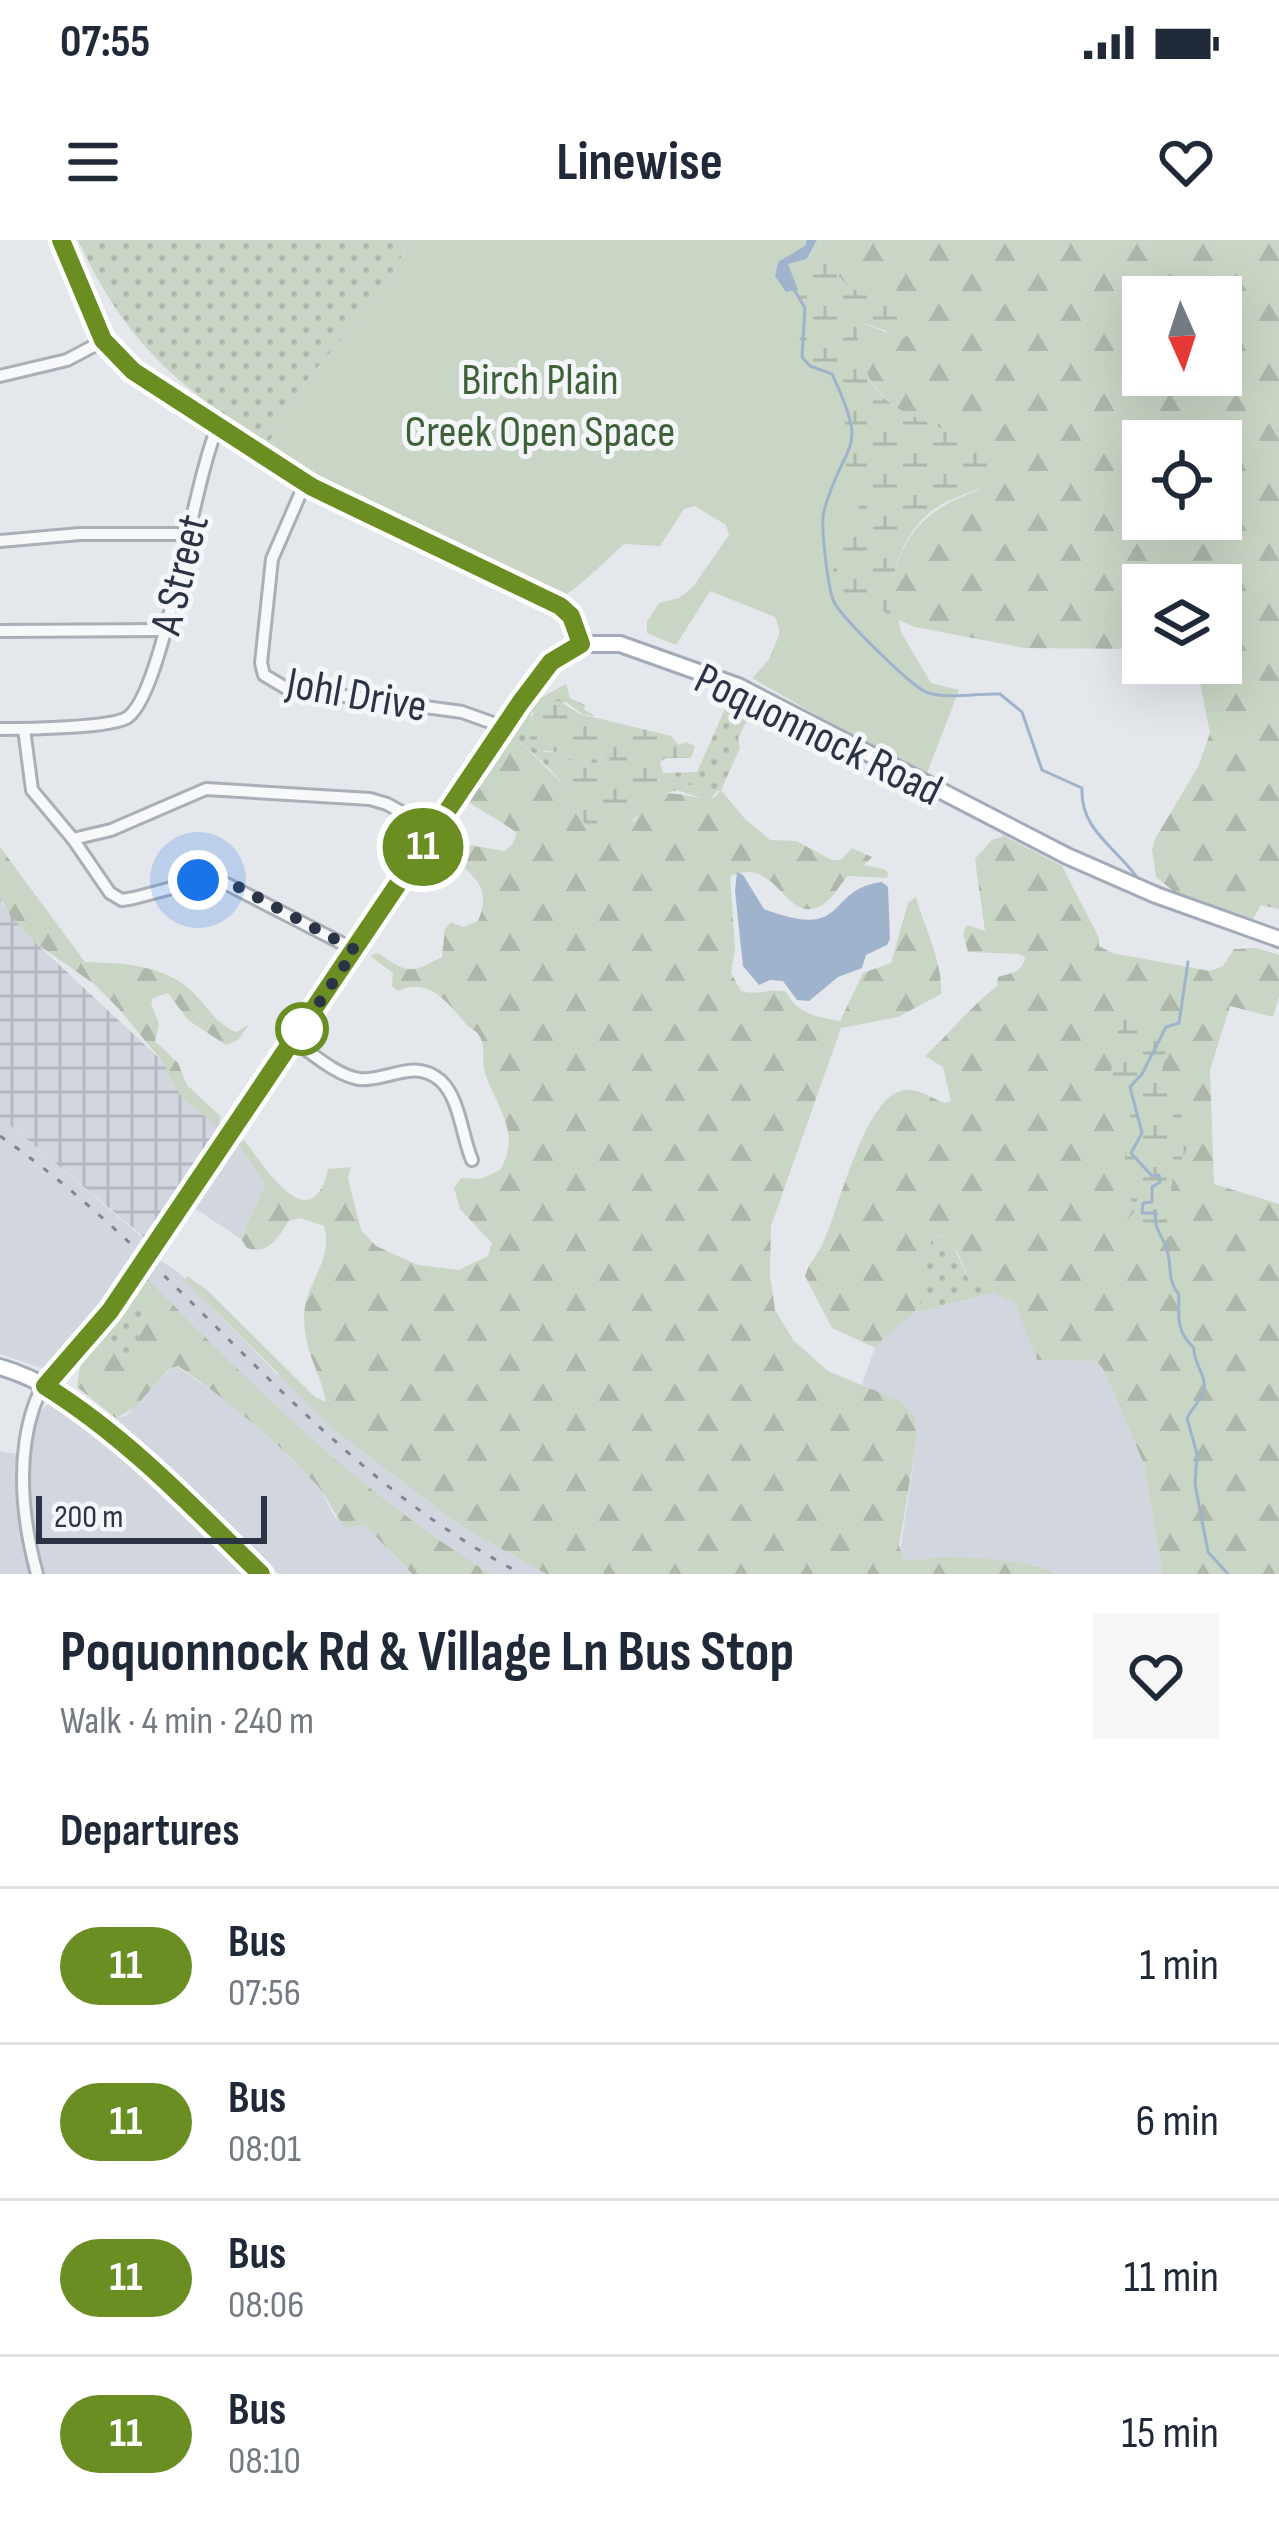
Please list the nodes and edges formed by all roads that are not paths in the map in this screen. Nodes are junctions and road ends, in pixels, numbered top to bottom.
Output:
1 (61, 240) edge
2 (103, 340) junction
3 (0, 376) edge
4 (218, 426) junction
5 (305, 483) junction
6 (185, 534) junction
7 (0, 541) edge
8 (165, 629) junction
9 (0, 631) edge
10 (581, 644) junction
11 (504, 727) junction
12 (0, 729) edge
13 (24, 729) junction
14 (434, 830) junction
15 (73, 839) junction
16 (1279, 939) edge
17 (355, 950) junction
18 (294, 1041) junction
19 (472, 1160) dead end
20 (148, 1255) dead end
21 (138, 1269) dead end
22 (0, 1367) edge
23 (45, 1386) junction
24 (37, 1574) edge
25 (261, 1574) edge

1 - 2 main road
2 - 3 street
2 - 4 main road
4 - 5 main road
4 - 6 street, A Street
5 - 10 main road
5 - 11 street, Johl Drive
6 - 7 street
6 - 8 street, A Street
8 - 9 street
8 - 13 street, A Street
10 - 11 street
10 - 16 main road, Poquonnock Road
11 - 14 street
12 - 13 street
13 - 15 street
14 - 15 street
14 - 17 street
15 - 17 street
17 - 18 street
18 - 19 street
18 - 20 street
21 - 23 street
22 - 23 main road
23 - 24 street
23 - 25 main road

